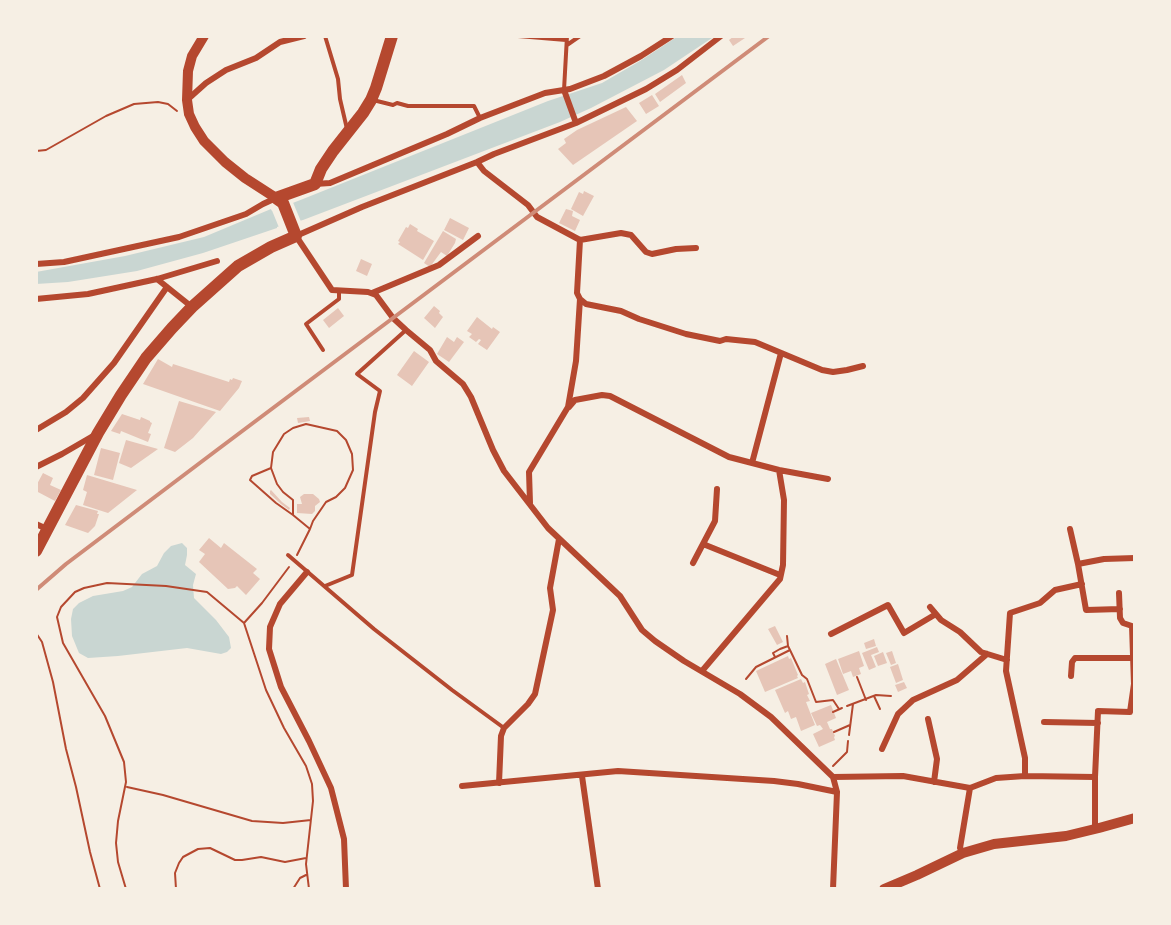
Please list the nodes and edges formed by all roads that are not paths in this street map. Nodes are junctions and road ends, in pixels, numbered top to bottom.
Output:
1 (204, 36) edge
2 (304, 36) edge
3 (326, 36) edge
4 (392, 36) edge
5 (518, 36) edge
6 (580, 36) edge
7 (672, 36) edge
8 (721, 36) edge
9 (567, 40) edge
10 (564, 91) junction
11 (187, 100) junction
12 (371, 100) junction
13 (480, 118) junction
14 (575, 121) junction
15 (347, 133) junction
16 (477, 162) junction
17 (315, 184) junction
18 (280, 201) junction
19 (295, 232) junction
20 (478, 236) dead end
21 (580, 240) junction
22 (696, 248) dead end
23 (217, 261) dead end
24 (36, 264) edge
25 (158, 279) junction
26 (167, 287) junction
27 (339, 291) junction
28 (372, 293) junction
29 (36, 299) edge
30 (580, 299) junction
31 (192, 307) junction
32 (406, 330) junction
33 (323, 350) dead end
34 (781, 353) junction
35 (863, 366) dead end
36 (568, 407) junction
37 (36, 430) edge
38 (98, 433) junction
39 (752, 463) junction
40 (36, 467) edge
41 (778, 470) junction
42 (828, 479) dead end
43 (717, 489) dead end
44 (530, 504) junction
45 (42, 527) edge
46 (1070, 529) dead end
47 (560, 539) junction
48 (703, 544) junction
49 (36, 551) edge
50 (288, 555) dead end
51 (1135, 558) edge
52 (693, 563) dead end
53 (1078, 564) junction
54 (307, 572) junction
55 (780, 574) junction
56 (1082, 585) junction
57 (325, 586) junction
58 (1119, 593) dead end
59 (930, 607) dead end
60 (1120, 609) junction
61 (936, 614) junction
62 (831, 634) dead end
63 (987, 654) junction
64 (1134, 658) edge
65 (1007, 660) junction
66 (702, 672) junction
67 (1071, 676) dead end
68 (928, 718) dead end
69 (1044, 722) dead end
70 (1098, 723) junction
71 (504, 728) junction
72 (882, 749) dead end
73 (582, 776) junction
74 (1025, 776) junction
75 (832, 777) junction
76 (1095, 777) junction
77 (934, 782) junction
78 (499, 783) junction
79 (462, 786) dead end
80 (970, 788) junction
81 (837, 792) junction
82 (1135, 818) edge
83 (1095, 829) junction
84 (963, 853) junction
85 (346, 889) edge
86 (598, 889) edge
87 (833, 889) edge
88 (884, 889) edge

1 - 11 main road
2 - 11 street
3 - 15 lane
4 - 12 highway
5 - 9 lane
6 - 9 lane
7 - 10 street
8 - 14 street
9 - 10 lane
10 - 13 street
10 - 14 street
11 - 18 main road
12 - 13 lane
12 - 15 highway
13 - 17 street
14 - 16 street
15 - 17 highway
16 - 19 street
16 - 21 street
17 - 18 highway
18 - 19 highway
18 - 24 street
19 - 27 street
19 - 31 highway
20 - 28 street
21 - 22 street
21 - 30 street
23 - 25 street
25 - 26 street
25 - 29 street
26 - 31 street
26 - 37 street
27 - 28 street
27 - 33 lane
28 - 32 street
30 - 34 street
30 - 36 street
31 - 38 highway
32 - 44 street
32 - 57 lane
34 - 35 street
34 - 39 street
36 - 39 street
36 - 44 street
38 - 40 street
38 - 45 highway
39 - 41 street
41 - 42 street
41 - 55 street
43 - 48 street
44 - 47 street
45 - 49 highway
46 - 53 street
47 - 66 street
47 - 71 street
48 - 52 street
48 - 55 street
50 - 54 lane
51 - 53 street
53 - 56 street
54 - 57 lane
54 - 85 street
55 - 66 street
56 - 60 street
56 - 65 street
57 - 71 lane
58 - 60 street
59 - 61 street
60 - 64 street
61 - 62 street
61 - 63 street
63 - 65 street
63 - 72 street
64 - 67 street
64 - 70 street
65 - 74 street
66 - 75 street
68 - 77 street
69 - 70 street
70 - 76 street
71 - 78 street
73 - 78 street
73 - 81 street
73 - 86 street
74 - 76 street
74 - 80 street
75 - 77 street
75 - 81 street
76 - 83 street
77 - 80 street
78 - 79 street
80 - 84 street
81 - 87 street
82 - 83 main road
83 - 84 main road
84 - 88 main road

